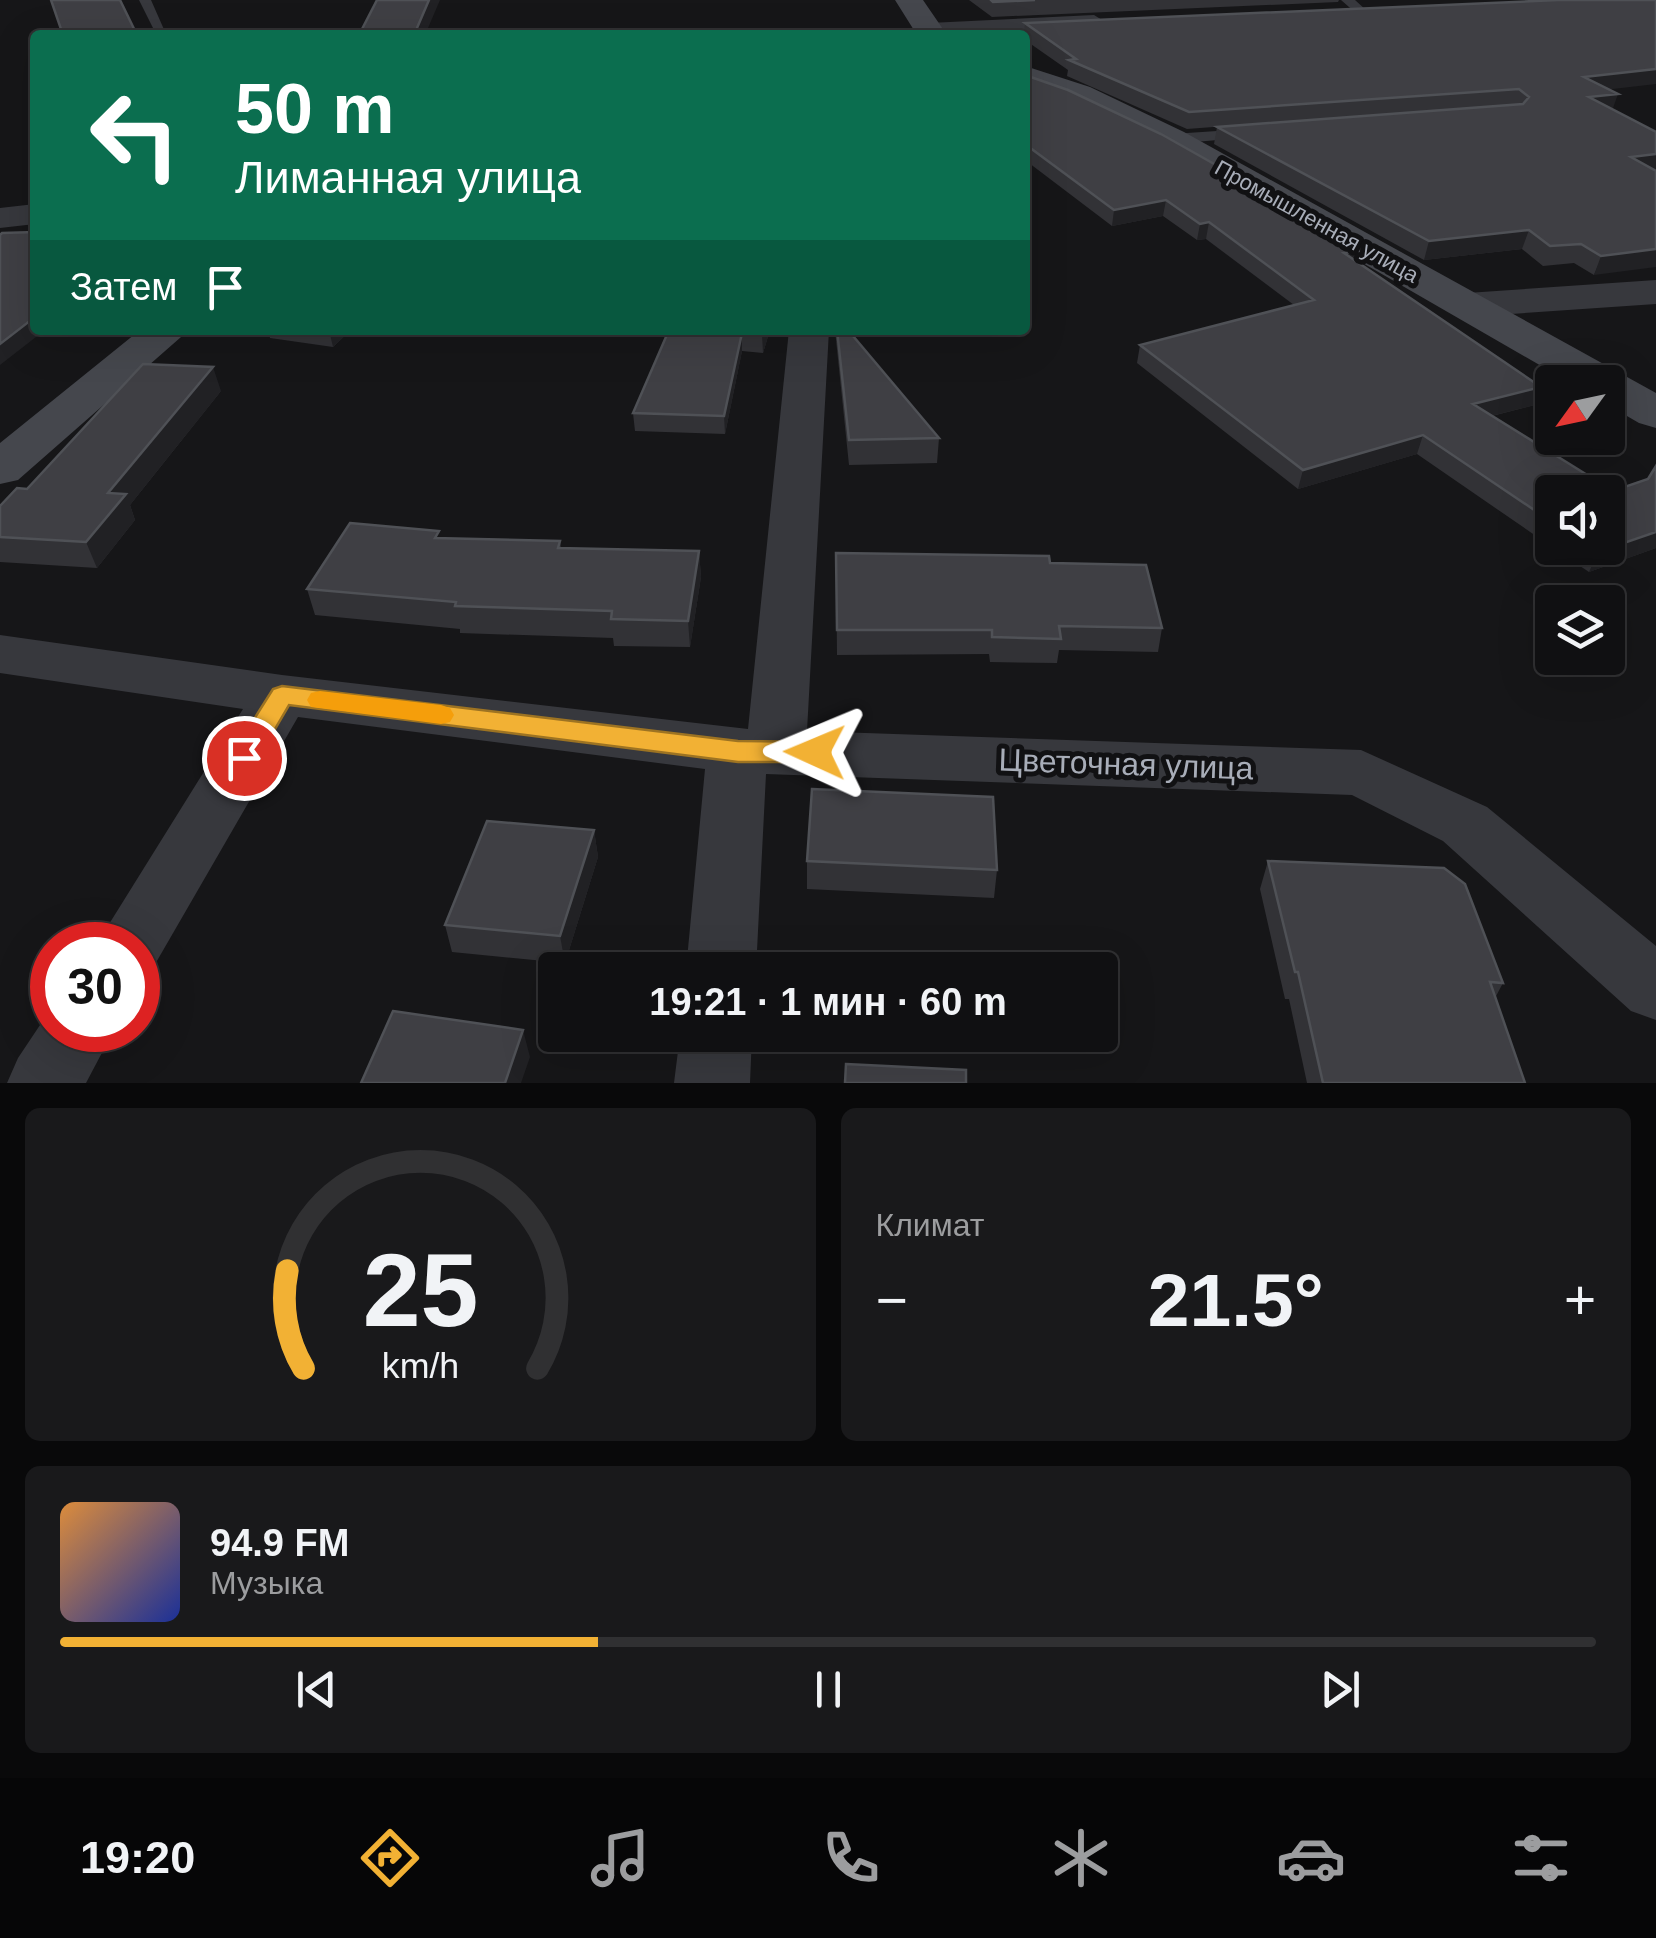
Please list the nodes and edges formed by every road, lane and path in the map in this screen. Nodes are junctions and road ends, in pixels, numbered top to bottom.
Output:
1 (145, 0) edge
2 (909, 0) edge
3 (1363, 7) edge
4 (1322, 12) edge
5 (1125, 22) edge
6 (160, 30) edge
7 (929, 30) edge
8 (984, 30) edge
9 (1030, 77) edge
10 (1267, 132) edge
11 (1172, 140) junction
12 (30, 215) edge
13 (0, 218) edge
14 (1656, 292) edge
15 (1467, 305) junction
16 (162, 335) edge
17 (807, 335) edge
18 (1572, 365) edge
19 (1625, 396) edge
20 (1656, 414) edge
21 (0, 469) edge
22 (0, 654) edge
23 (282, 695) junction
24 (757, 751) junction
25 (144, 922) edge
26 (724, 952) edge
27 (1656, 989) edge
28 (64, 1052) edge
29 (715, 1052) edge
30 (45, 1083) edge
31 (712, 1083) edge

1 - 6 lane
2 - 7 street
3 - 4 street
5 - 8 street
9 - 11 street, Промышленная улица
10 - 11 lane
11 - 15 street, Промышленная улица
12 - 13 street
14 - 15 street
15 - 18 street, Промышленная улица
16 - 21 street
17 - 24 street
19 - 20 street, Промышленная улица
22 - 23 street, Цветочная улица
23 - 24 street, Цветочная улица
23 - 25 street
24 - 26 street
24 - 27 street, Цветочная улица
28 - 30 street
29 - 31 street

